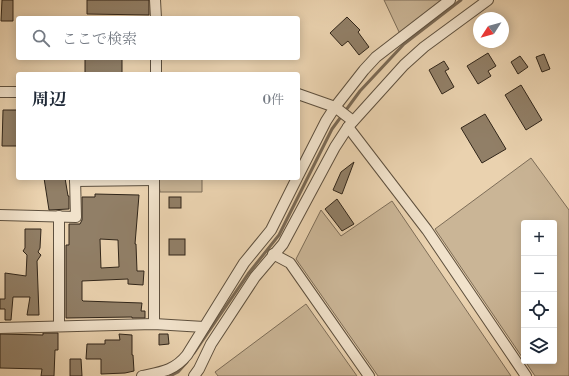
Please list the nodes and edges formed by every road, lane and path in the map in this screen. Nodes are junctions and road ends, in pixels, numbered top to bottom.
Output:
1 (155, 0) edge
2 (450, 0) edge
3 (488, 0) edge
4 (156, 16) edge
5 (156, 60) edge
6 (156, 72) edge
7 (0, 92) edge
8 (16, 92) edge
9 (300, 95) edge
10 (335, 107) junction
11 (350, 124) junction
12 (300, 173) edge
13 (76, 180) edge
14 (154, 180) edge
15 (296, 180) edge
16 (0, 215) edge
17 (59, 216) junction
18 (273, 254) junction
19 (154, 324) junction
20 (59, 326) junction
21 (204, 327) junction
22 (0, 328) edge
23 (142, 376) edge
24 (194, 376) edge
25 (369, 376) edge
26 (526, 376) edge

1 - 4 street
2 - 10 street
3 - 11 street
5 - 6 street
7 - 8 street
9 - 10 street
10 - 11 street
10 - 12 street
11 - 18 street
11 - 26 street
13 - 17 street
14 - 19 street
15 - 21 street
16 - 17 street
17 - 20 street
18 - 24 street
18 - 25 street
19 - 20 street
19 - 21 street
20 - 22 street
21 - 23 street

